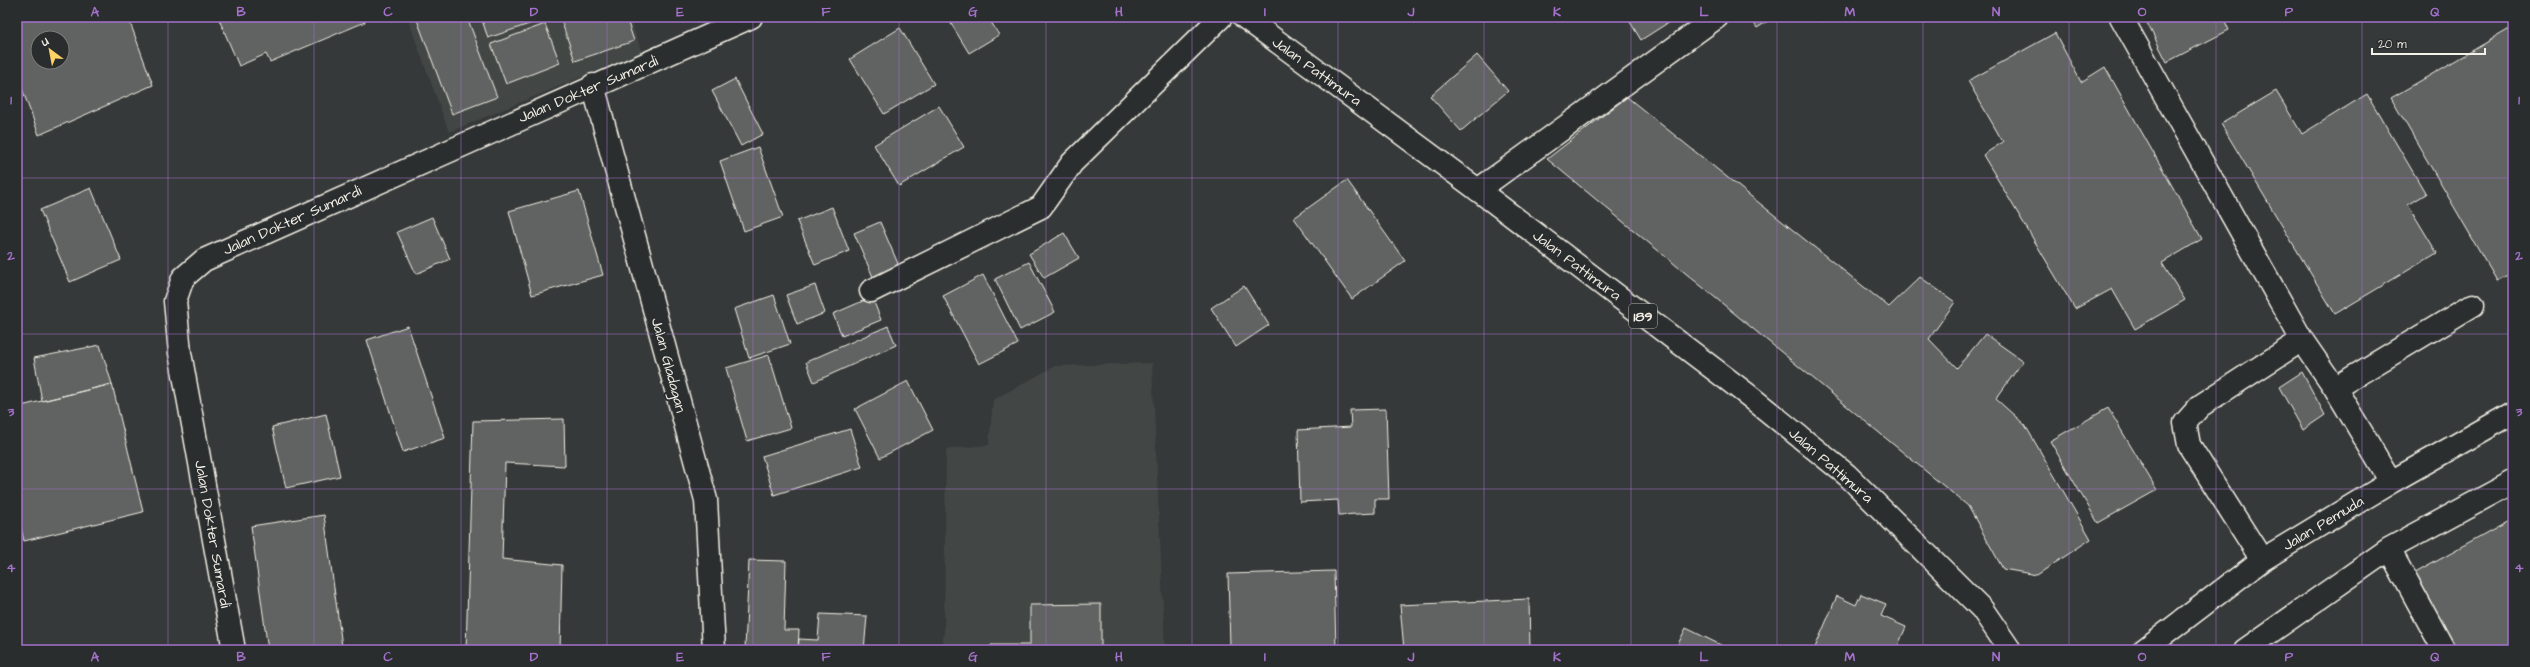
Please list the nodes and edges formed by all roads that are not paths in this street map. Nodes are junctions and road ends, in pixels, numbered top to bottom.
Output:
1 (751, 17) edge
2 (1221, 17) edge
3 (1244, 17) edge
4 (1718, 17) edge
5 (2121, 17) edge
6 (593, 85) junction
7 (1478, 190) junction
8 (871, 291) dead end
9 (2473, 305) dead end
10 (2302, 340) junction
11 (2335, 388) junction
12 (2513, 414) edge
13 (2391, 482) junction
14 (2513, 482) edge
15 (2389, 549) junction
16 (2262, 560) junction
17 (234, 650) edge
18 (714, 650) edge
19 (2010, 650) edge
20 (2144, 650) edge
21 (2245, 650) edge
22 (2444, 650) edge

1 - 6 street, Jalan Dokter Sumardi
2 - 8 street
3 - 7 street, Jalan Pattimura / 189
4 - 7 street
5 - 10 street
6 - 17 street, Jalan Dokter Sumardi
6 - 18 street, Jalan Gladagan
7 - 19 street, Jalan Pattimura / 189
9 - 11 street
10 - 11 street
10 - 16 street
11 - 13 street
12 - 13 street, Jalan Pemuda
13 - 16 street, Jalan Pemuda
14 - 15 street
15 - 21 street
15 - 22 street
16 - 20 street, Jalan Pemuda

